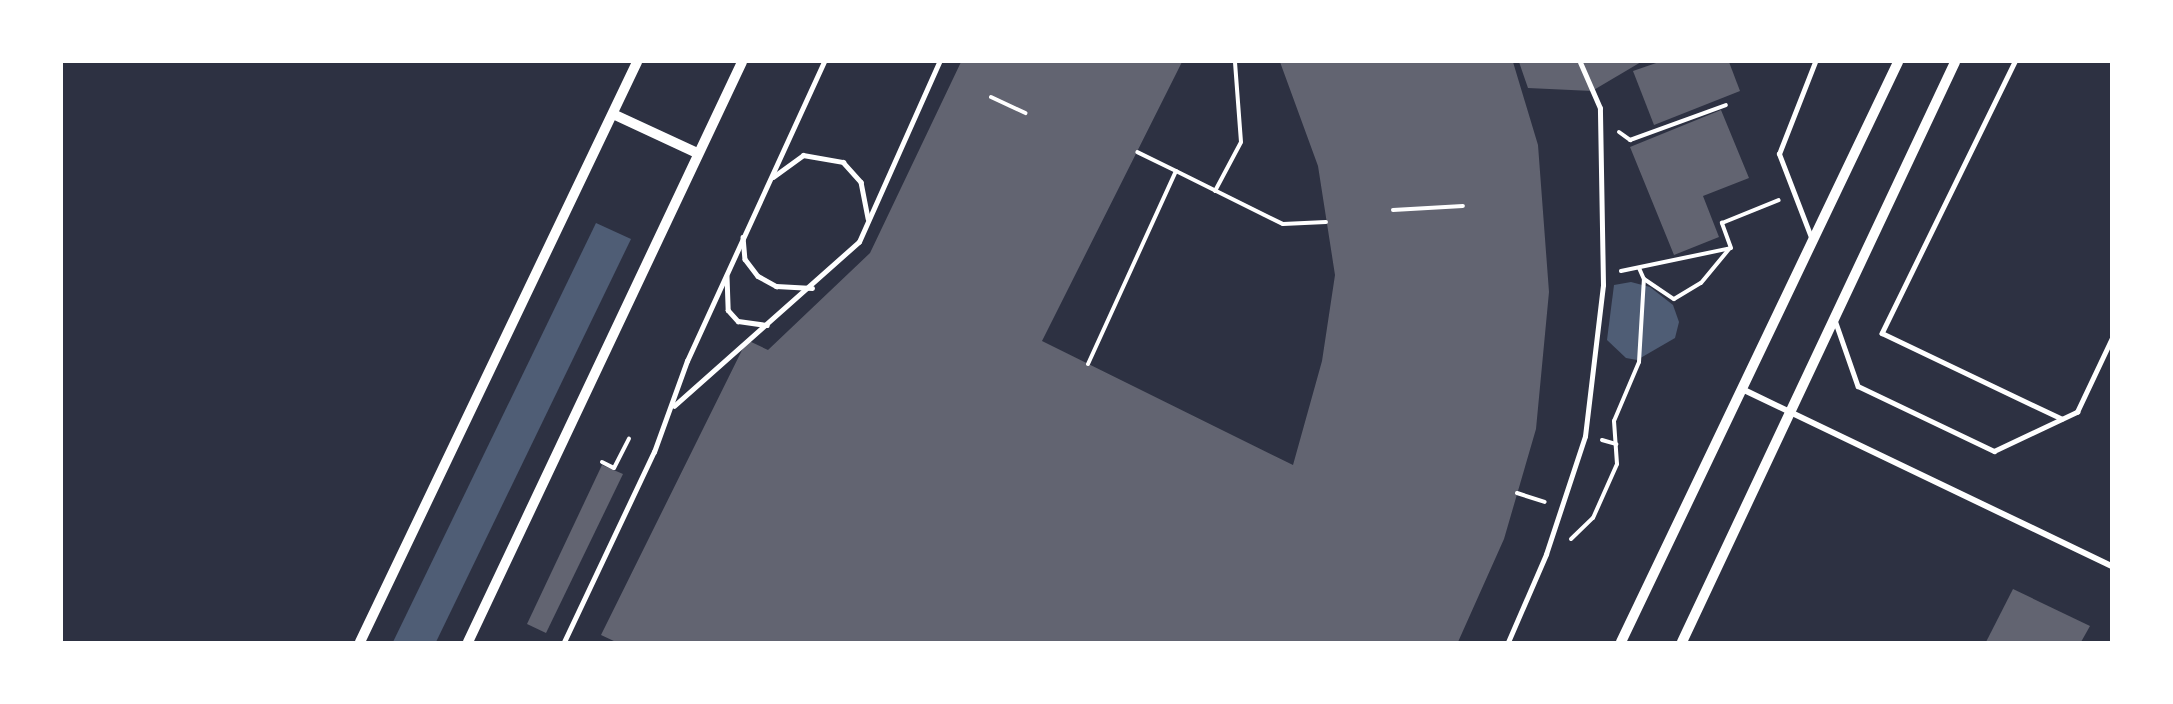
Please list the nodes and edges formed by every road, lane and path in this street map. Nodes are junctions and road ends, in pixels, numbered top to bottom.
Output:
1 (637, 62) edge
2 (742, 62) edge
3 (824, 62) edge
4 (939, 62) edge
5 (1235, 62) edge
6 (1580, 62) edge
7 (1815, 62) edge
8 (1898, 62) edge
9 (1955, 62) edge
10 (2015, 62) edge
11 (991, 97) dead end
12 (1726, 105) dead end
13 (1600, 108) junction
14 (1025, 113) dead end
15 (613, 114) junction
16 (1137, 152) dead end
17 (697, 153) junction
18 (1176, 171) junction
19 (768, 183) junction
20 (1215, 191) junction
21 (1794, 194) junction
22 (1463, 206) dead end
23 (1393, 210) dead end
24 (868, 221) junction
25 (1326, 222) dead end
26 (743, 235) junction
27 (1813, 243) junction
28 (1731, 248) junction
29 (1639, 268) junction
30 (728, 270) junction
31 (1602, 273) junction
32 (1644, 279) junction
33 (812, 288) junction
34 (1834, 317) junction
35 (768, 325) junction
36 (2112, 338) edge
37 (1088, 364) dead end
38 (1741, 389) junction
39 (674, 406) junction
40 (1790, 413) junction
41 (2062, 419) junction
42 (628, 439) dead end
43 (602, 462) dead end
44 (1517, 493) dead end
45 (1562, 507) junction
46 (1546, 554) junction
47 (2112, 566) edge
48 (360, 642) edge
49 (468, 642) edge
50 (564, 642) edge
51 (1508, 642) edge
52 (1621, 642) edge
53 (1682, 642) edge

1 - 15 street
2 - 17 street
3 - 19 lane
4 - 24 lane
5 - 20 path
6 - 13 street
7 - 21 lane
8 - 27 street
9 - 34 street
10 - 41 lane
11 - 14 path
12 - 13 path
13 - 31 street
15 - 17 street
15 - 48 street
16 - 18 path
17 - 49 street
18 - 20 path
18 - 37 path
19 - 24 lane
19 - 26 lane
20 - 25 path
21 - 27 lane
21 - 28 path
22 - 23 path
24 - 33 lane
26 - 30 lane
26 - 33 lane
27 - 38 street
28 - 29 path
28 - 32 path
29 - 31 path
29 - 32 path
30 - 35 lane
30 - 39 lane
31 - 45 street
32 - 46 path
33 - 35 lane
34 - 40 street
34 - 41 lane
35 - 39 lane
36 - 41 lane
38 - 40 street
38 - 52 street
39 - 50 lane
40 - 47 street
40 - 53 street
42 - 43 path
44 - 45 path
45 - 46 street
46 - 51 street

